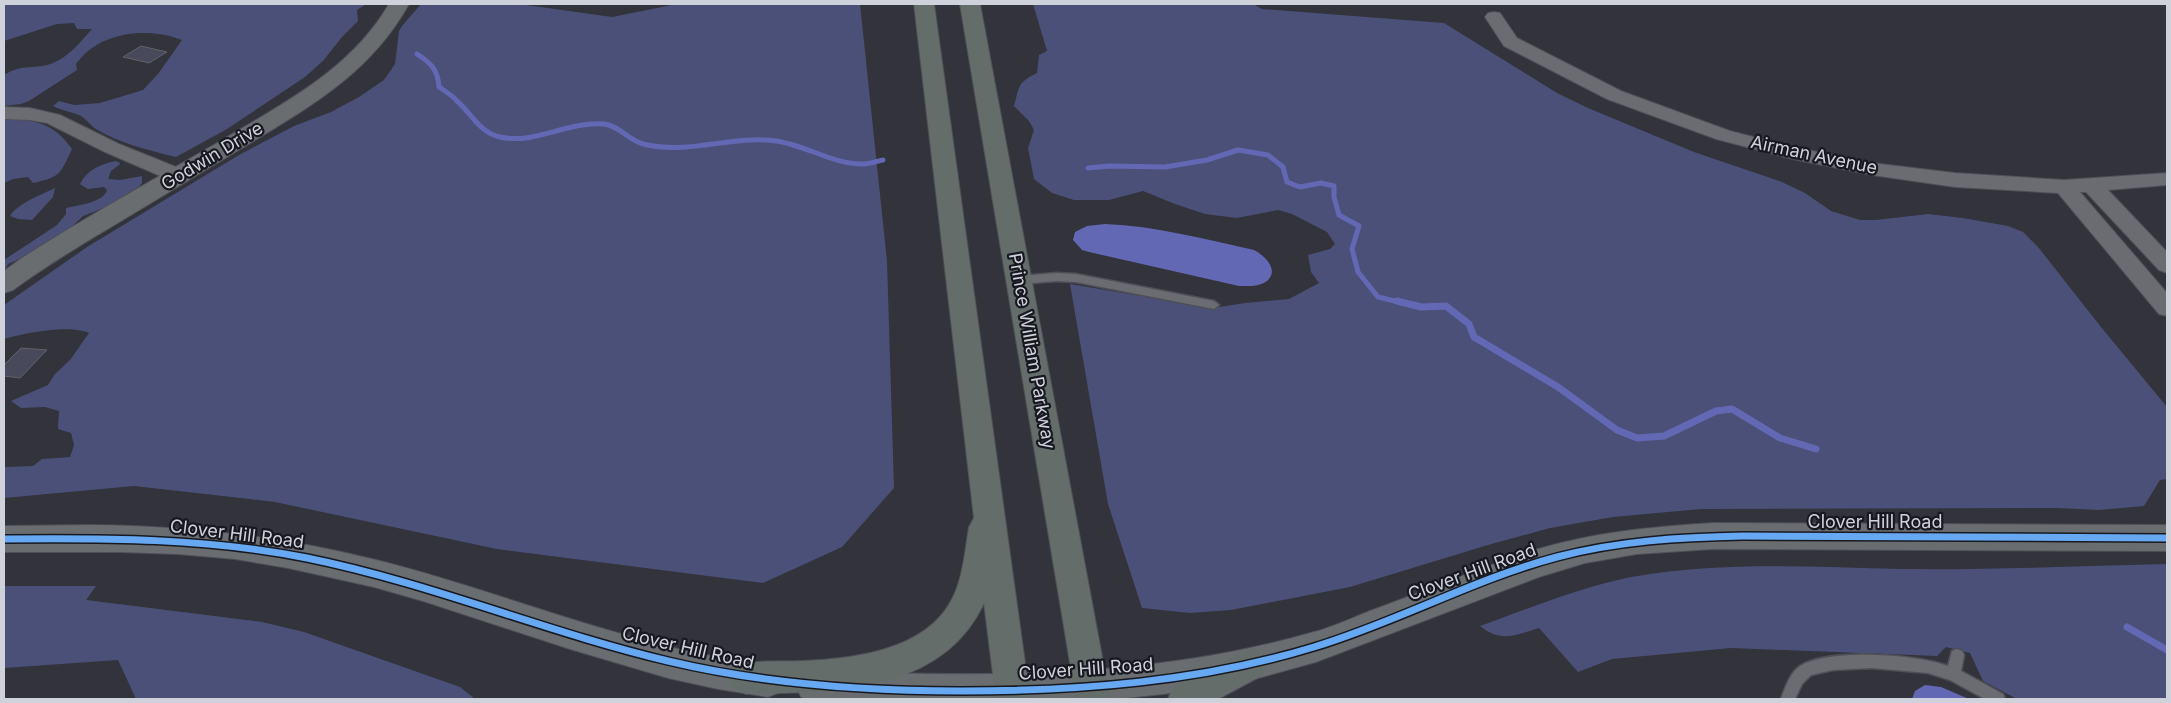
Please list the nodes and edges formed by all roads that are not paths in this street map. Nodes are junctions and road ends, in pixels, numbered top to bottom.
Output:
1 (399, 4) edge
2 (924, 4) edge
3 (970, 4) edge
4 (1494, 17) dead end
5 (4, 113) edge
6 (179, 176) junction
7 (2167, 179) edge
8 (2092, 186) junction
9 (2064, 187) junction
10 (2167, 265) edge
11 (1019, 280) junction
12 (4, 284) edge
13 (1214, 305) dead end
14 (2167, 308) edge
15 (990, 506) junction
16 (2167, 538) edge
17 (4, 539) edge
18 (1957, 655) dead end
19 (1251, 664) junction
20 (1954, 674) junction
21 (746, 678) junction
22 (1092, 692) edge
23 (1013, 695) edge
24 (1186, 699) edge
25 (1788, 699) edge
26 (1998, 699) edge

1 - 6 street, Godwin Drive
2 - 15 highway
3 - 11 highway, Prince William Parkway
4 - 9 street, Airman Avenue
5 - 6 street
6 - 12 street, Godwin Drive
7 - 8 street, Airman Avenue
8 - 9 street, Airman Avenue
8 - 10 street
9 - 14 street
11 - 13 lane
11 - 22 highway, Prince William Parkway
15 - 21 highway
15 - 23 highway
16 - 19 street, Clover Hill Road
17 - 21 street, Clover Hill Road
18 - 20 lane
19 - 22 street, Clover Hill Road
19 - 24 highway
20 - 25 lane
20 - 26 lane
21 - 23 street, Clover Hill Road
22 - 23 street, Clover Hill Road

